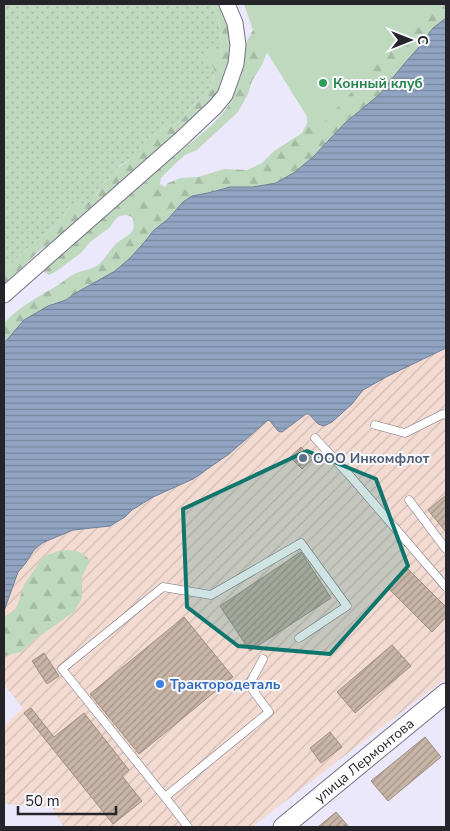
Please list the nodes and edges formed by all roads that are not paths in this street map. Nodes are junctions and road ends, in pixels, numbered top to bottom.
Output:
1 (227, 4) edge
2 (4, 296) edge
3 (446, 415) edge
4 (375, 425) dead end
5 (315, 438) dead end
6 (409, 500) dead end
7 (446, 549) edge
8 (446, 587) edge
9 (299, 638) dead end
10 (263, 659) dead end
11 (445, 697) edge
12 (165, 797) junction
13 (188, 827) edge
14 (283, 827) edge

1 - 2 street
3 - 4 lane
5 - 8 lane
6 - 7 lane
9 - 12 lane
10 - 12 lane
11 - 14 street, улица Лермонтова
12 - 13 lane

